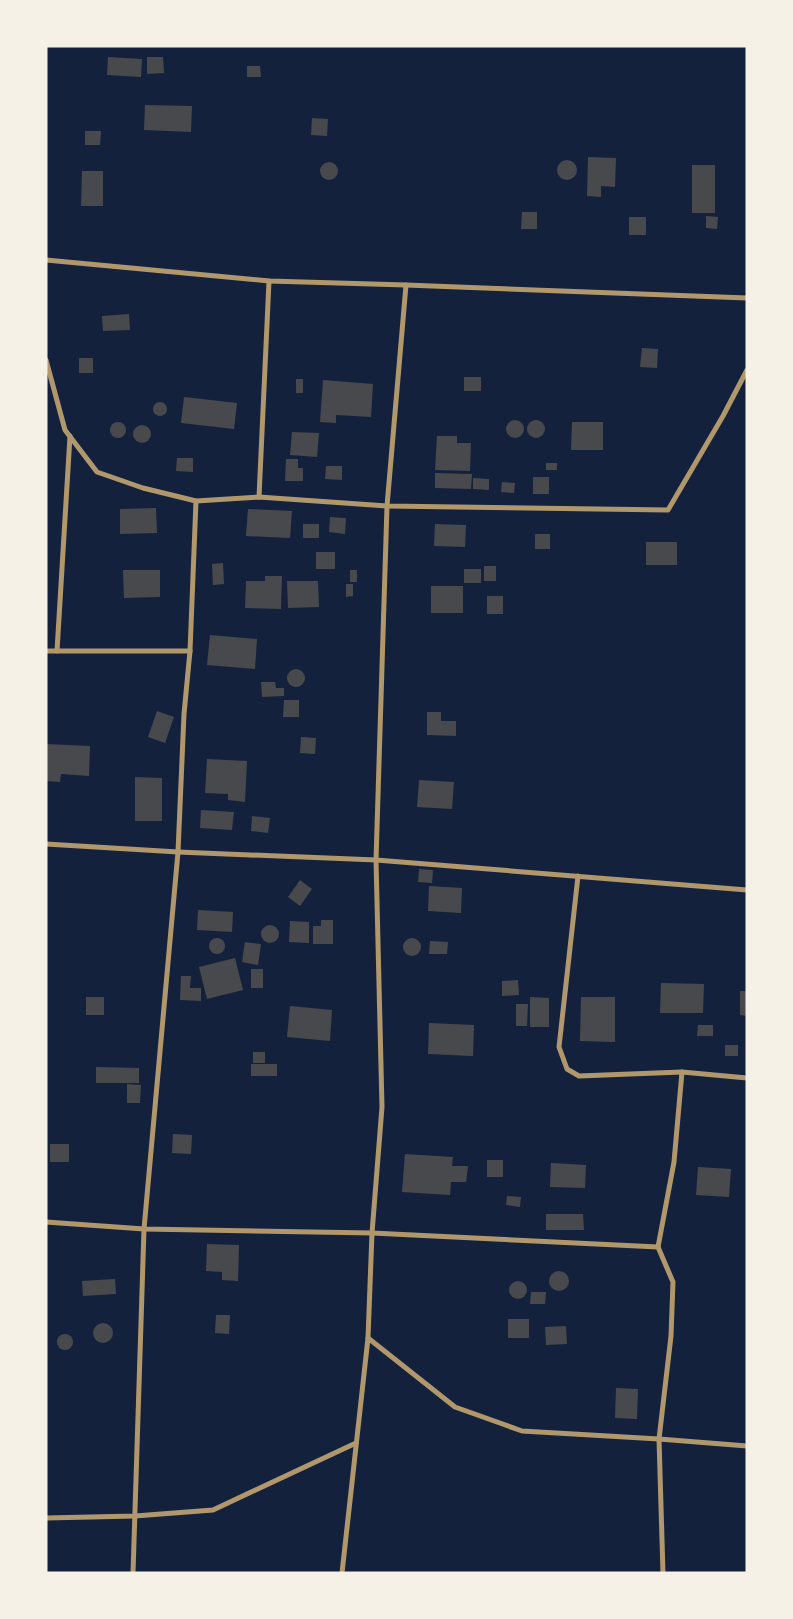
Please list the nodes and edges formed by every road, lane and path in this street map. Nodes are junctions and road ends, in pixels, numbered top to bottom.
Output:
1 (46, 260) edge
2 (269, 281) junction
3 (406, 285) junction
4 (747, 298) edge
5 (46, 360) edge
6 (747, 370) edge
7 (745, 379) edge
8 (70, 436) junction
9 (259, 498) junction
10 (196, 501) junction
11 (387, 506) junction
12 (46, 651) edge
13 (57, 651) junction
14 (190, 651) junction
15 (46, 844) edge
16 (178, 852) junction
17 (376, 860) junction
18 (578, 876) junction
19 (747, 890) edge
20 (682, 1072) junction
21 (747, 1078) edge
22 (46, 1222) edge
23 (144, 1229) junction
24 (372, 1233) junction
25 (658, 1247) junction
26 (368, 1338) junction
27 (659, 1439) junction
28 (356, 1443) junction
29 (747, 1446) edge
30 (135, 1516) junction
31 (46, 1518) edge
32 (133, 1573) edge
33 (342, 1573) edge
34 (662, 1573) edge

1 - 2 street
2 - 3 street
2 - 9 street
3 - 4 street
3 - 11 street
5 - 8 street
6 - 7 street
7 - 11 street
8 - 10 street
8 - 13 street
9 - 10 street
9 - 11 street
10 - 14 street
11 - 17 street
12 - 13 street
13 - 14 street
14 - 16 street
15 - 16 street
16 - 17 street
16 - 23 street
17 - 18 street
17 - 24 street
18 - 19 street
18 - 20 street
20 - 21 street
20 - 25 street
22 - 23 street
23 - 24 street
23 - 30 street
24 - 25 street
24 - 26 street
25 - 27 street
26 - 27 street
26 - 28 street
27 - 29 street
27 - 34 street
28 - 30 street
28 - 33 street
30 - 31 street
30 - 32 street

